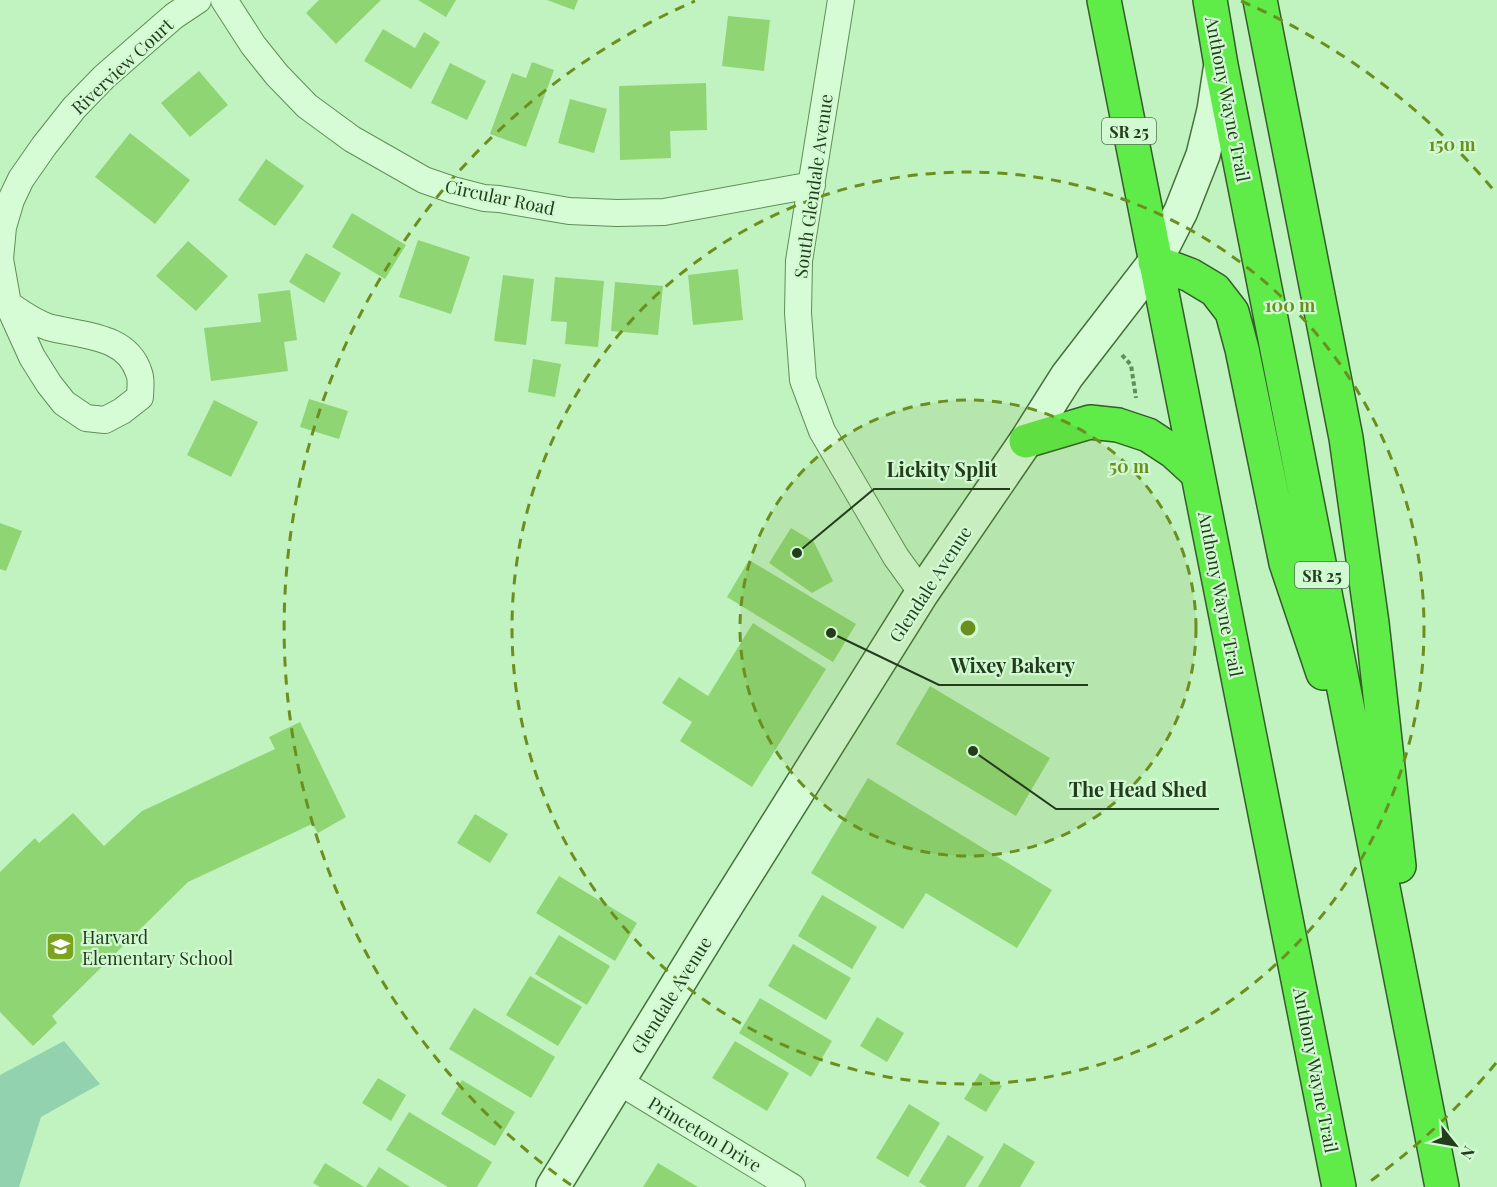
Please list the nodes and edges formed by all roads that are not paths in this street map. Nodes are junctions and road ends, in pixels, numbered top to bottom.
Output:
1 (198, 0) edge
2 (224, 0) edge
3 (841, 0) edge
4 (1104, 0) edge
5 (1210, 0) edge
6 (1260, 0) edge
7 (1221, 65) junction
8 (812, 186) junction
9 (1155, 262) junction
10 (8, 303) junction
11 (1026, 441) junction
12 (1197, 474) junction
13 (922, 593) junction
14 (1365, 796) junction
15 (618, 1081) junction
16 (1422, 1085) junction
17 (553, 1187) edge
18 (792, 1187) edge
19 (1339, 1187) edge
20 (1442, 1187) edge

1 - 10 street, Riverview Court
2 - 8 street, Circular Road
3 - 8 street, South Glendale Avenue
4 - 9 highway, Anthony Wayne Trail / SR 25
5 - 7 highway, Anthony Wayne Trail / SR 25
6 - 16 highway
7 - 9 street, Glendale Avenue
7 - 14 highway, Anthony Wayne Trail / SR 25
8 - 13 street, South Glendale Avenue
9 - 11 street, Glendale Avenue
9 - 12 highway, Anthony Wayne Trail / SR 25
9 - 14 highway
10 - 10 street, Riverview Court
11 - 12 highway
11 - 13 street, Glendale Avenue
12 - 19 highway, Anthony Wayne Trail / SR 25
13 - 15 street, Glendale Avenue
14 - 16 highway, Anthony Wayne Trail / SR 25
15 - 17 street, Glendale Avenue
15 - 18 street, Princeton Drive
16 - 20 highway, Anthony Wayne Trail / SR 25

